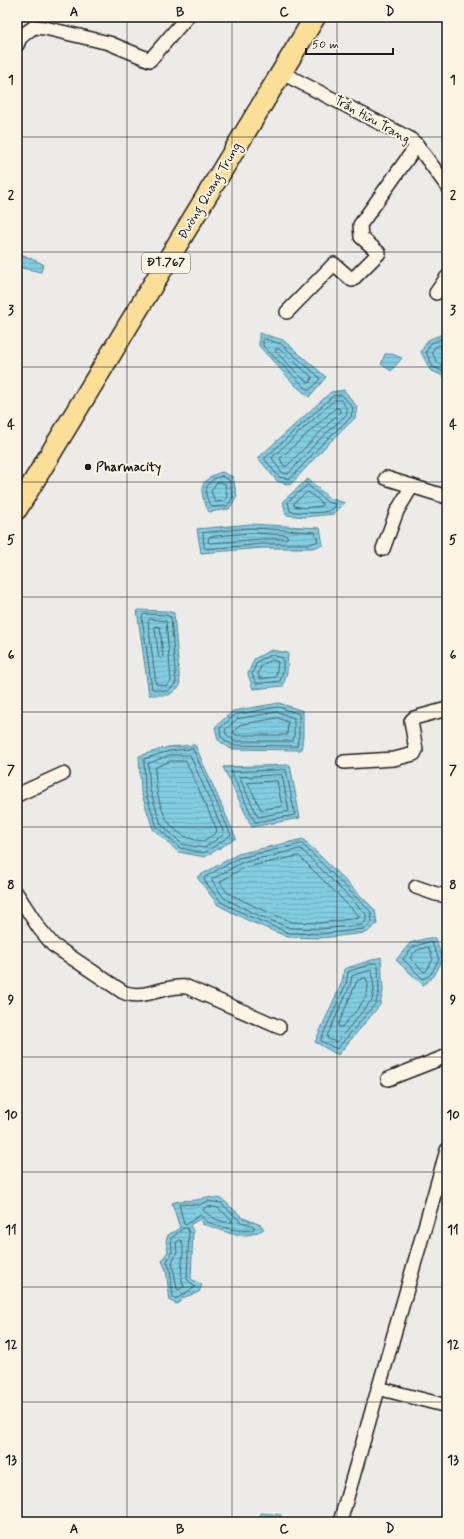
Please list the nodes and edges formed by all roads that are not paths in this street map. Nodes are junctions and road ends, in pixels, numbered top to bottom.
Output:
1 (187, 17) edge
2 (315, 17) edge
3 (17, 45) edge
4 (282, 73) junction
5 (417, 145) junction
6 (447, 186) edge
7 (447, 276) edge
8 (436, 293) dead end
9 (287, 312) dead end
10 (386, 478) dead end
11 (412, 486) junction
12 (447, 497) edge
13 (17, 509) edge
14 (383, 549) dead end
15 (447, 709) edge
16 (344, 762) dead end
17 (63, 774) dead end
18 (17, 794) edge
19 (416, 887) dead end
20 (17, 894) edge
21 (447, 896) edge
22 (279, 1027) dead end
23 (447, 1056) edge
24 (388, 1079) dead end
25 (447, 1150) edge
26 (378, 1388) junction
27 (447, 1406) edge
28 (340, 1522) edge

1 - 3 street
2 - 4 main road, Đường Quang Trung / ĐT.767
4 - 5 street, Trần Hữu Trang
4 - 13 main road, Đường Quang Trung / ĐT.767
5 - 6 street, Trần Hữu Trang
5 - 9 street
7 - 8 street
10 - 11 street
11 - 12 street
11 - 14 street
15 - 16 street
17 - 18 street
19 - 21 street
20 - 22 street
23 - 24 street
25 - 26 street
26 - 27 street
26 - 28 street

